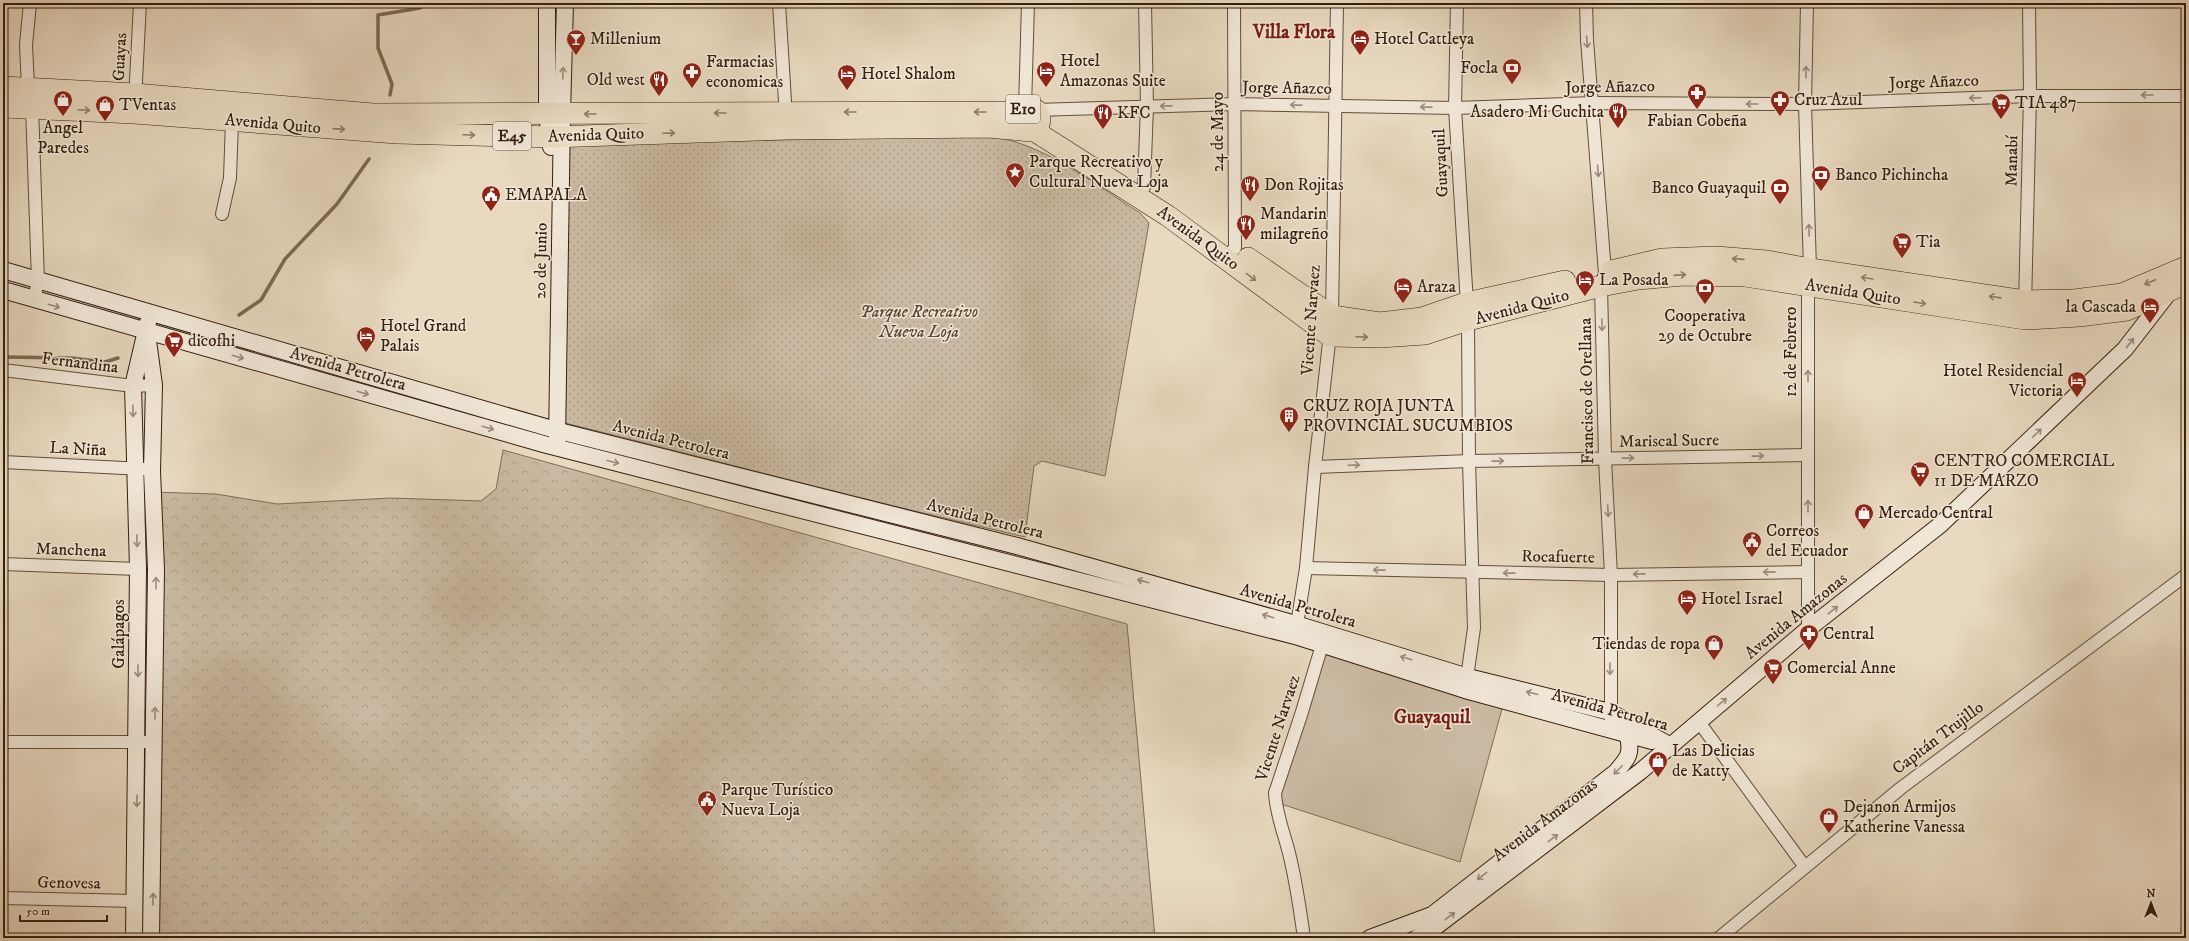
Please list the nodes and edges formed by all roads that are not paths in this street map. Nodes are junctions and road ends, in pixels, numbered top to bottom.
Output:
1 (30, 3) edge
2 (140, 3) edge
3 (547, 3) edge
4 (566, 3) edge
5 (779, 3) edge
6 (1028, 3) edge
7 (1145, 3) edge
8 (1234, 3) edge
9 (1337, 3) edge
10 (1457, 3) edge
11 (1586, 3) edge
12 (1807, 3) edge
13 (2029, 3) edge
14 (3, 87) edge
15 (2030, 96) junction
16 (2186, 96) edge
17 (30, 97) junction
18 (134, 103) junction
19 (1593, 103) junction
20 (1235, 104) junction
21 (1805, 104) junction
22 (1335, 105) junction
23 (1147, 106) junction
24 (3, 107) edge
25 (1455, 108) junction
26 (554, 114) junction
27 (1029, 119) junction
28 (232, 121) junction
29 (786, 121) junction
30 (557, 137) junction
31 (1144, 187) junction
32 (222, 214) dead end
33 (1231, 253) junction
34 (2186, 267) edge
35 (3, 270) edge
36 (1809, 277) junction
37 (1603, 279) junction
38 (38, 281) junction
39 (2178, 288) edge
40 (3, 290) edge
41 (34, 300) junction
42 (2025, 310) junction
43 (150, 312) junction
44 (1467, 312) junction
45 (1331, 326) junction
46 (146, 332) junction
47 (3, 370) edge
48 (154, 385) junction
49 (133, 386) junction
50 (554, 430) junction
51 (552, 446) junction
52 (1808, 455) junction
53 (1605, 459) junction
54 (3, 462) edge
55 (1469, 462) junction
56 (1315, 467) junction
57 (135, 468) junction
58 (152, 470) junction
59 (3, 564) edge
60 (1306, 568) junction
61 (138, 569) junction
62 (1471, 572) junction
63 (1808, 572) junction
64 (1611, 575) junction
65 (2186, 576) edge
66 (1808, 629) junction
67 (1297, 631) junction
68 (1322, 645) junction
69 (1466, 684) junction
70 (1610, 712) junction
71 (1699, 722) junction
72 (1611, 730) junction
73 (1628, 736) junction
74 (3, 742) edge
75 (138, 742) junction
76 (155, 742) junction
77 (1671, 746) junction
78 (1805, 867) junction
79 (3, 898) edge
80 (135, 901) junction
81 (134, 938) edge
82 (151, 938) edge
83 (1304, 938) edge
84 (1370, 938) edge
85 (1417, 938) edge
86 (1719, 938) edge

1 - 17 street
2 - 18 street, Guayas
3 - 26 main road, 20 de Junio
26 -> 4 main road, 20 de Junio
5 - 29 street
6 - 27 street
7 - 23 street
8 - 20 street, 24 de Mayo
9 - 22 street, Vicente Narvaez
10 - 25 street, Guayaquil
11 -> 19 street, Francisco de Orellana
21 -> 12 street, 12 de Febrero
13 - 15 street, Manabí
14 - 17 highway, Avenida Quito / E45
16 -> 15 street, Jorge Añazco
15 -> 21 street, Jorge Añazco
15 - 42 street, Manabí
17 - 18 highway, Avenida Quito / E45
17 - 24 highway, Avenida Quito / E45
17 - 38 street
18 - 26 highway, Avenida Quito / E45
18 - 28 highway, Avenida Quito / E45
21 -> 19 street, Jorge Añazco
19 - 25 street, Jorge Añazco
19 -> 37 street, Francisco de Orellana
22 -> 20 street, Jorge Añazco
20 -> 23 street, Jorge Añazco
20 - 33 street, 24 de Mayo
36 -> 21 street, 12 de Febrero
25 -> 22 street, Jorge Añazco
22 - 45 street, Vicente Narvaez
23 - 27 street, Jorge Añazco
23 - 31 street
25 - 44 street, Guayaquil
29 -> 26 highway, Avenida Quito / E45
26 - 30 main road, 20 de Junio
27 - 29 highway, Avenida Quito / E45
27 - 31 highway, Avenida Quito
27 - 33 highway, Avenida Quito
28 -> 30 highway, Avenida Quito / E45
28 - 32 street
30 -> 29 highway, Avenida Quito / E45
30 - 50 main road, 20 de Junio
31 - 33 highway, Avenida Quito
33 - 45 highway, Avenida Quito
34 -> 42 highway, Avenida Quito
35 - 38 main road, Avenida Petrolera
36 - 37 highway, Avenida Quito
36 - 42 highway, Avenida Quito
52 -> 36 street, 12 de Febrero
37 - 44 highway, Avenida Quito
37 -> 53 street, Francisco de Orellana
38 - 41 street
38 - 43 main road, Avenida Petrolera
39 - 42 highway, Avenida Quito
66 -> 39 main road, Avenida Amazonas
40 - 41 main road, Avenida Petrolera
41 -> 46 main road, Avenida Petrolera
43 - 46 main road, Galápagos
43 - 50 main road, Avenida Petrolera
44 - 45 highway, Avenida Quito
44 - 55 street, Guayaquil
45 - 56 street, Vicente Narvaez
46 - 48 main road, Galápagos
46 - 49 main road, Galápagos
46 -> 51 main road, Avenida Petrolera
47 - 49 street, Fernandina
48 - 49 street, Fernandina
48 - 58 main road, Galápagos
49 -> 57 main road, Galápagos
50 - 51 main road, 20 de Junio
67 -> 50 main road, Avenida Petrolera
51 -> 67 main road, Avenida Petrolera
53 -> 52 street, Mariscal Sucre
63 -> 52 street, 12 de Febrero
55 -> 53 street, Mariscal Sucre
53 -> 64 street, Francisco de Orellana
54 - 57 street, La Niña
56 -> 55 street, Mariscal Sucre
55 - 62 street, Guayaquil
56 - 60 street, Vicente Narvaez
57 - 58 street, La Niña
57 -> 61 main road, Galápagos
76 -> 58 main road, Galápagos
59 - 61 street, Manchena
62 -> 60 street, Rocafuerte
60 - 67 street, Vicente Narvaez
61 -> 75 main road, Galápagos
64 -> 62 street, Rocafuerte
62 - 69 street, Guayaquil
63 -> 64 street, Rocafuerte
63 - 66 street, 12 de Febrero
64 -> 70 street, Francisco de Orellana
65 - 78 street, Capitán Trujillo
71 -> 66 main road, Avenida Amazonas
67 - 68 main road, Avenida Petrolera
69 -> 67 main road, Avenida Petrolera
68 - 69 main road, Avenida Petrolera
68 - 83 street, Vicente Narvaez
70 -> 69 main road, Avenida Petrolera
69 - 72 main road, Avenida Petrolera
70 - 72 street, Francisco de Orellana
70 - 77 main road, Avenida Petrolera
71 - 77 main road, Avenida Amazonas
71 - 78 street
72 - 73 main road, Avenida Petrolera
73 - 77 main road, Avenida Petrolera
73 -> 84 main road, Avenida Amazonas
74 - 75 street
75 - 76 street
75 -> 80 main road, Galápagos
82 -> 76 main road, Galápagos
85 -> 77 main road, Avenida Amazonas
78 - 86 street, Capitán Trujillo
79 - 80 street, Genovesa
80 - 81 main road, Galápagos

